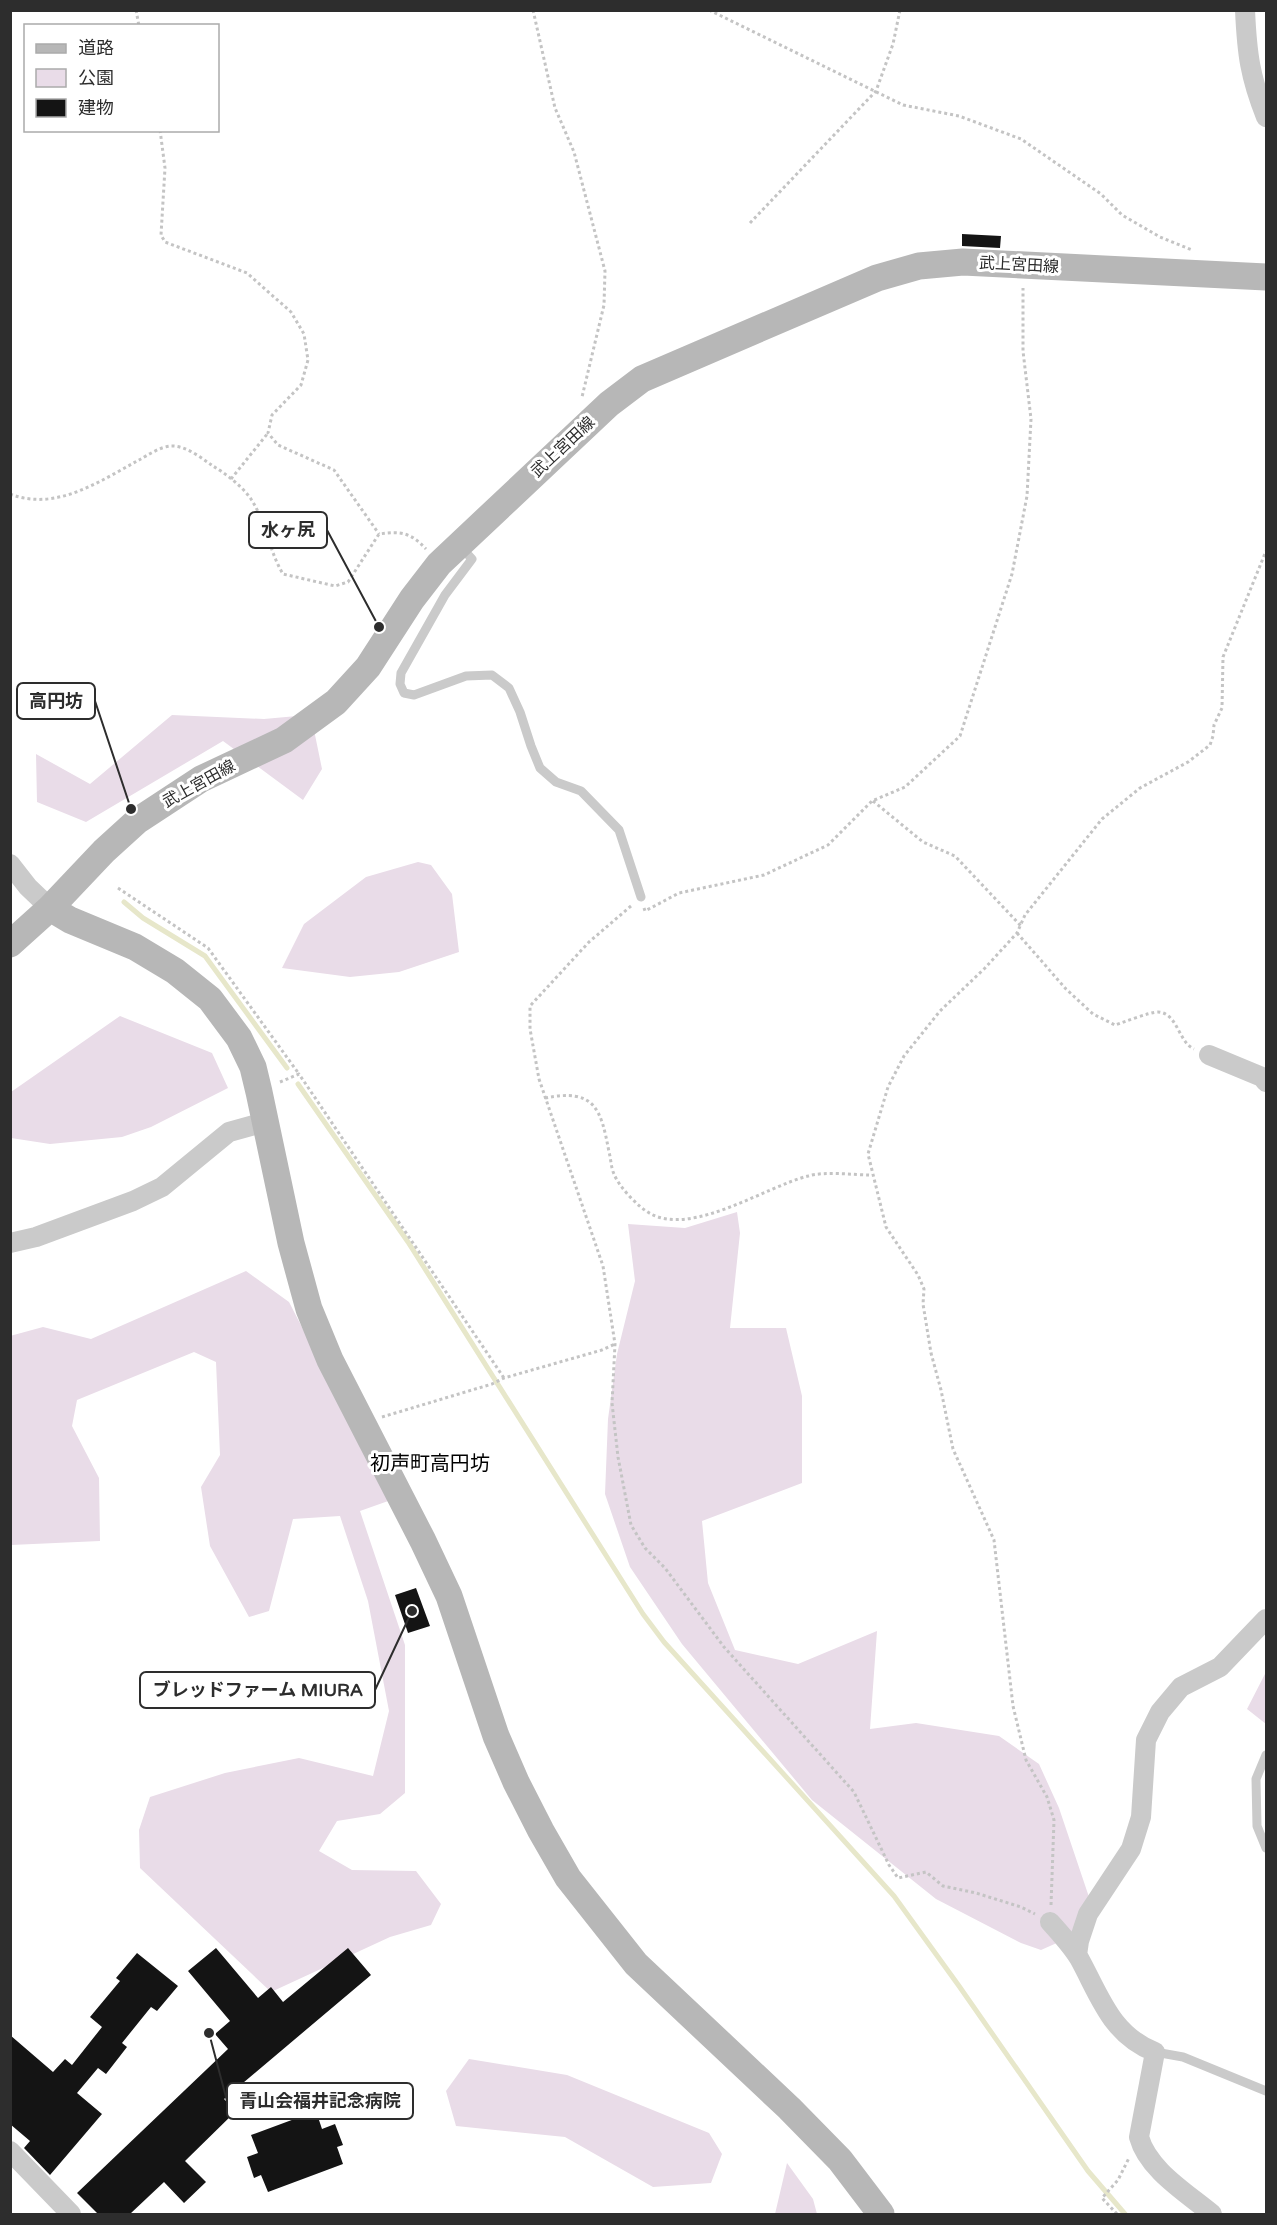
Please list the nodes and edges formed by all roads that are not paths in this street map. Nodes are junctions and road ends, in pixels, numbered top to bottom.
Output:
1 (1245, 10) edge
2 (1266, 117) edge
3 (1266, 277) edge
4 (459, 544) junction
5 (10, 864) edge
6 (641, 897) road end
7 (50, 908) junction
8 (10, 944) edge
9 (1209, 1055) road end
10 (1266, 1082) edge
11 (265, 1122) junction
12 (10, 1243) edge
13 (1266, 1618) edge
14 (1266, 1755) edge
15 (1266, 1848) edge
16 (1050, 1922) road end
17 (1077, 1955) junction
18 (1155, 2052) junction
19 (1266, 2091) edge
20 (10, 2151) edge
21 (71, 2214) edge
22 (882, 2214) edge
23 (1212, 2214) edge

1 - 2 street
3 - 4 street, 武上宮田線
4 - 6 lane
4 - 7 street, 武上宮田線
5 - 7 street
7 - 8 street, 武上宮田線
7 - 11 street
9 - 10 street
11 - 12 street
11 - 22 street
13 - 17 street
14 - 15 lane
16 - 17 street
17 - 18 street
18 - 19 lane
18 - 23 street
20 - 21 street

